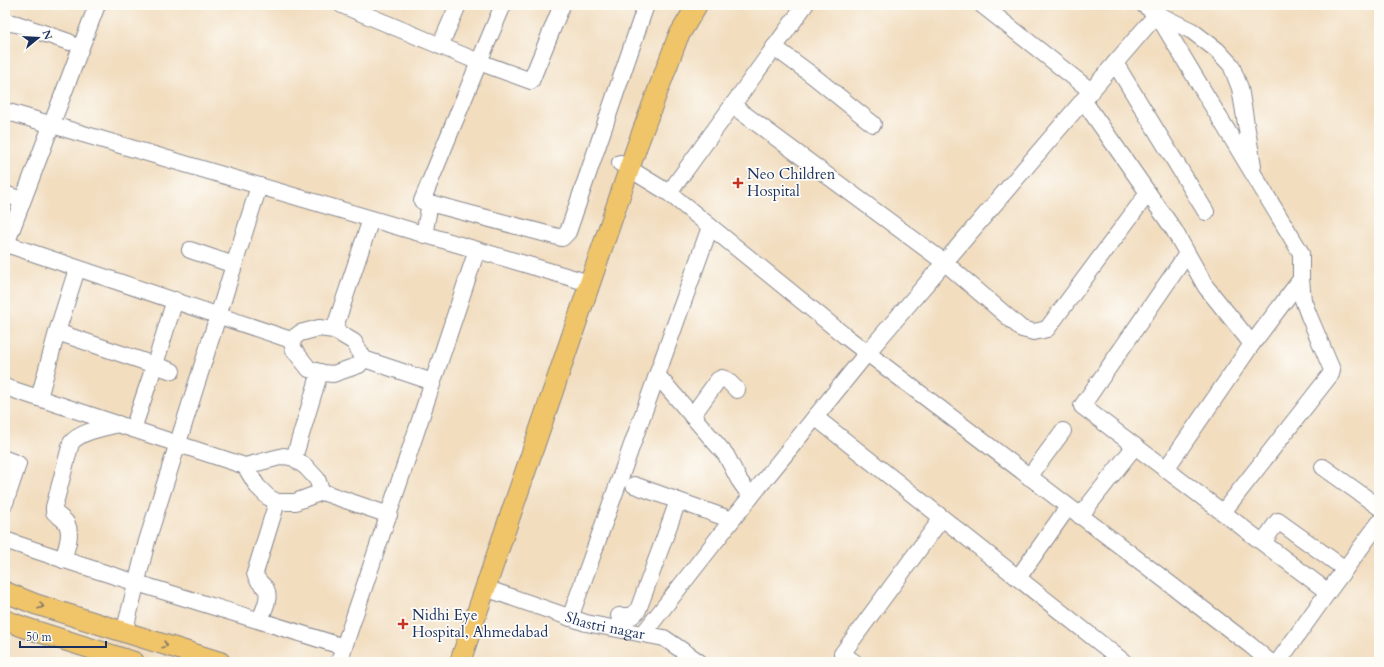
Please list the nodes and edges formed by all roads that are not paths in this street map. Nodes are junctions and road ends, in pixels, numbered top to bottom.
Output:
1 (97, 5) edge
2 (458, 5) edge
3 (503, 5) edge
4 (562, 5) edge
5 (646, 5) edge
6 (682, 5) edge
7 (697, 5) edge
8 (805, 5) edge
9 (982, 5) edge
10 (348, 6) edge
11 (1150, 10) edge
12 (5, 22) edge
13 (69, 42) dead end
14 (440, 46) junction
15 (774, 47) junction
16 (479, 62) junction
17 (1115, 63) junction
18 (1087, 96) junction
19 (732, 106) junction
20 (5, 112) edge
21 (873, 124) dead end
22 (51, 125) junction
23 (624, 166) junction
24 (1254, 174) junction
25 (259, 186) junction
26 (669, 193) junction
27 (1148, 193) junction
28 (5, 194) edge
29 (22, 200) junction
30 (430, 203) junction
31 (1206, 212) dead end
32 (371, 219) junction
33 (710, 227) junction
34 (424, 235) junction
35 (6, 246) edge
36 (190, 250) dead end
37 (477, 250) junction
38 (1187, 254) junction
39 (944, 262) junction
40 (234, 265) junction
41 (77, 269) junction
42 (1301, 279) junction
43 (584, 281) junction
44 (175, 300) junction
45 (218, 316) junction
46 (334, 330) junction
47 (57, 332) junction
48 (291, 340) junction
49 (1252, 344) junction
50 (867, 353) junction
51 (364, 359) junction
52 (155, 364) junction
53 (172, 371) dead end
54 (320, 372) junction
55 (657, 375) junction
56 (433, 382) junction
57 (5, 387) edge
58 (737, 390) dead end
59 (39, 398) junction
60 (692, 416) junction
61 (815, 417) junction
62 (125, 426) junction
63 (1063, 432) dead end
64 (178, 443) junction
65 (1135, 446) junction
66 (294, 458) junction
67 (5, 459) edge
68 (246, 466) junction
69 (1323, 467) dead end
70 (1166, 469) junction
71 (1029, 477) junction
72 (634, 485) dead end
73 (322, 492) junction
74 (751, 497) junction
75 (678, 501) junction
76 (277, 502) junction
77 (5, 503) edge
78 (1379, 507) edge
79 (1074, 511) junction
80 (1223, 512) junction
81 (389, 515) junction
82 (942, 518) junction
83 (732, 520) junction
84 (1379, 523) edge
85 (6, 542) edge
86 (1263, 542) junction
87 (64, 560) junction
88 (1345, 569) junction
89 (1018, 578) junction
90 (136, 584) junction
91 (485, 588) junction
92 (5, 592) edge
93 (1328, 592) junction
94 (619, 616) dead end
95 (570, 618) junction
96 (5, 620) edge
97 (260, 620) junction
98 (124, 632) junction
99 (643, 634) junction
100 (344, 647) junction
101 (133, 662) edge
102 (220, 662) edge
103 (339, 662) edge
104 (447, 662) edge
105 (460, 662) edge
106 (699, 662) edge
107 (854, 662) edge
108 (1124, 662) edge
109 (1270, 662) edge
110 (1278, 662) edge

1 - 22 street
2 - 14 street
3 - 16 street
4 - 16 street
5 - 30 street
6 - 23 main road
7 - 23 main road
8 - 15 street
9 - 18 street
10 - 14 street
11 - 17 street
11 - 24 street
11 - 24 street
12 - 13 street
14 - 16 street
15 - 19 street
15 - 21 street
16 - 30 street
17 - 18 street
17 - 31 street
18 - 27 street
18 - 39 street
19 - 26 street
19 - 39 street
20 - 22 street
22 - 25 street
22 - 29 street
23 - 26 street
23 - 43 main road
24 - 42 street
25 - 32 street
25 - 40 street
26 - 33 street
27 - 38 street
27 - 39 street
28 - 29 street
29 - 35 street
30 - 34 street
32 - 34 street
32 - 46 street
33 - 50 street
33 - 55 street
34 - 37 street
35 - 41 street
36 - 40 street
37 - 43 street
37 - 56 street
38 - 49 street
38 - 65 street
39 - 50 street
40 - 45 street
41 - 44 street
41 - 47 street
42 - 49 street
42 - 80 street
43 - 91 main road
43 - 104 main road
44 - 45 street
44 - 52 street
45 - 48 street
45 - 64 street
46 - 48 street
46 - 51 street
47 - 52 street
47 - 59 street
48 - 54 street
49 - 70 street
50 - 61 street
50 - 71 street
51 - 54 street
51 - 56 street
52 - 53 street
52 - 62 street
54 - 66 street
55 - 60 street
55 - 95 street
56 - 81 street
57 - 59 street
58 - 60 street
59 - 62 street
60 - 74 street
61 - 74 street
61 - 82 street
62 - 64 street
62 - 87 street
63 - 71 street
64 - 68 street
64 - 90 street
65 - 70 street
65 - 79 street
66 - 68 street
66 - 73 street
67 - 77 street
68 - 76 street
69 - 78 street
70 - 80 street
71 - 79 street
72 - 75 street
73 - 76 street
73 - 81 street
74 - 83 street
75 - 83 street
75 - 94 street
76 - 97 street
79 - 89 street
79 - 109 street
80 - 86 street
81 - 100 street
82 - 89 street
82 - 107 street
83 - 99 street
84 - 88 street
85 - 87 street
86 - 88 street
86 - 93 street
87 - 90 street
88 - 93 street
89 - 108 street
90 - 97 street
90 - 98 street
91 - 95 street, Shastri nagar
91 - 105 main road
92 -> 98 main road
93 - 110 street
95 - 99 street, Shastri nagar
96 - 101 main road
97 - 100 street
98 -> 102 main road
99 - 106 street, Shastri nagar
100 - 103 street

